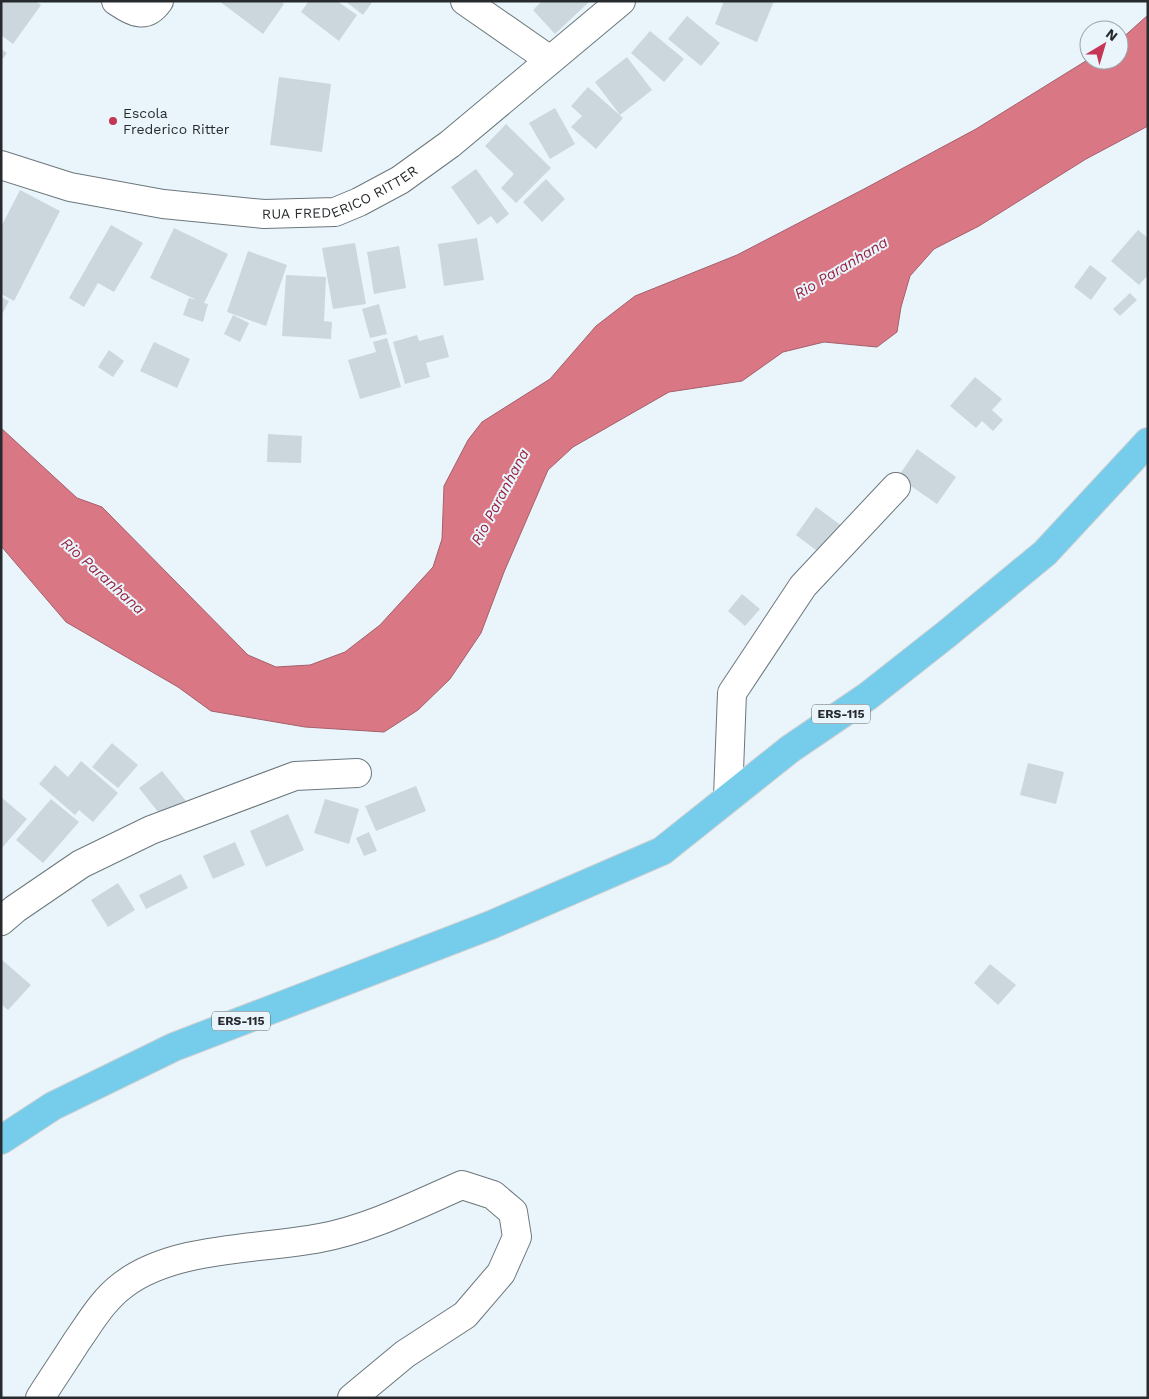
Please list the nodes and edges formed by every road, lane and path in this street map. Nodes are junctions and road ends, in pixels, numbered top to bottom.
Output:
1 (116, 1) edge
2 (465, 1) edge
3 (621, 1) edge
4 (157, 4) edge
5 (550, 60) junction
6 (1, 165) edge
7 (1148, 442) edge
8 (896, 487) dead end
9 (357, 773) dead end
10 (728, 797) junction
11 (1, 921) edge
12 (1, 1140) edge
13 (40, 1398) edge
14 (352, 1398) edge

1 - 4 street
2 - 5 street
3 - 5 street, RUA FREDERICO RITTER
5 - 6 street, RUA FREDERICO RITTER
7 - 10 main road, ERS-115
8 - 10 street
9 - 11 street
10 - 12 main road, ERS-115
13 - 14 street

